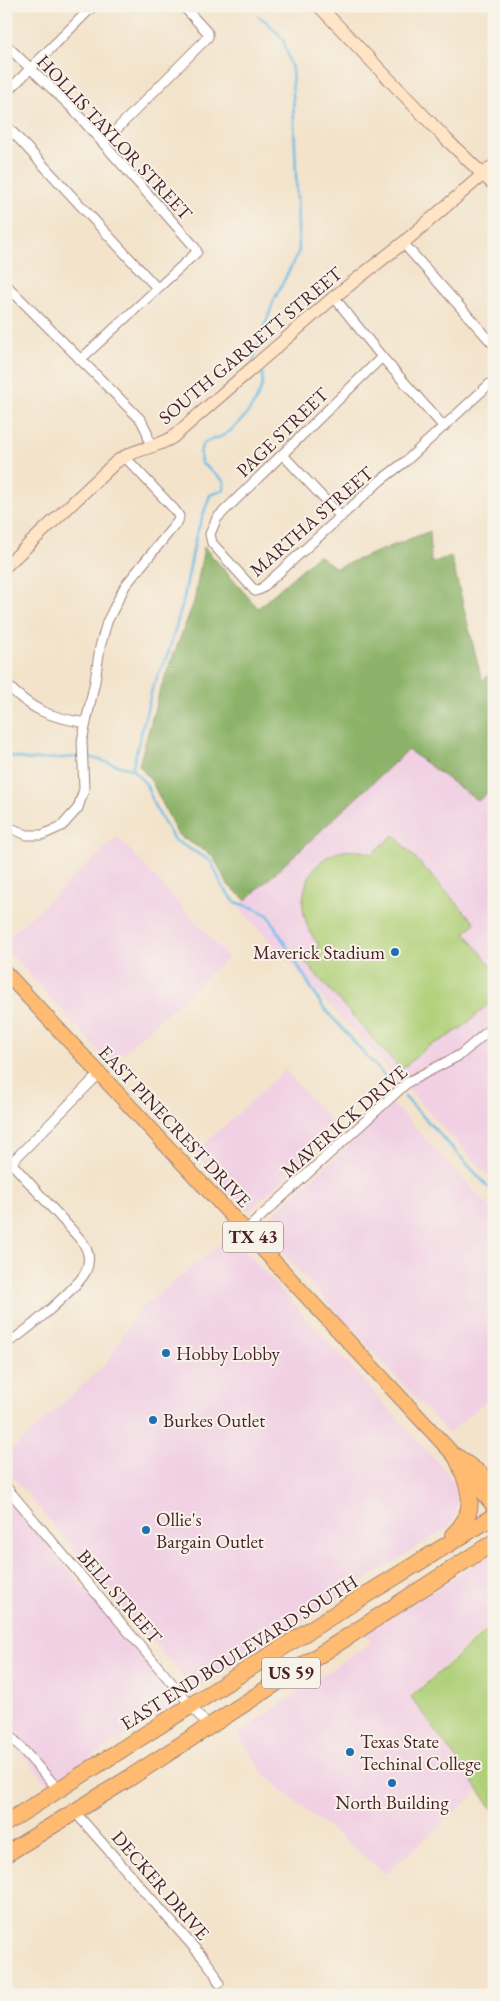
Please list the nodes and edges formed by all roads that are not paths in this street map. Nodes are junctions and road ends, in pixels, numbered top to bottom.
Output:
1 (93, 6) edge
2 (183, 6) edge
3 (319, 6) edge
4 (6, 45) edge
5 (31, 69) junction
6 (6, 93) edge
7 (6, 125) edge
8 (103, 143) junction
9 (494, 165) edge
10 (483, 175) junction
11 (494, 185) edge
12 (403, 244) junction
13 (6, 285) edge
14 (158, 288) junction
15 (334, 297) junction
16 (494, 345) edge
17 (382, 357) junction
18 (80, 360) junction
19 (494, 380) edge
20 (444, 426) junction
21 (150, 446) junction
22 (283, 455) junction
23 (124, 456) junction
24 (341, 517) junction
25 (210, 534) joint
26 (6, 566) edge
27 (6, 684) edge
28 (86, 724) junction
29 (6, 826) edge
30 (6, 973) edge
31 (494, 1026) edge
32 (100, 1073) junction
33 (8, 1162) edge
34 (246, 1230) junction
35 (6, 1343) edge
36 (455, 1457) junction
37 (494, 1484) edge
38 (6, 1487) edge
39 (494, 1507) edge
40 (494, 1516) edge
41 (494, 1542) edge
42 (438, 1550) junction
43 (191, 1705) junction
44 (209, 1727) junction
45 (6, 1731) edge
46 (59, 1790) junction
47 (74, 1811) junction
48 (6, 1823) edge
49 (6, 1854) edge
50 (219, 1983) dead end

1 - 5 street
2 - 8 street
3 - 10 street
4 - 5 street, HOLLIS TAYLOR STREET
5 - 6 street
5 - 8 street, HOLLIS TAYLOR STREET
7 - 14 street
8 - 14 street, HOLLIS TAYLOR STREET
9 - 10 street, SOUTH GARRETT STREET
10 - 11 street
10 - 12 street, SOUTH GARRETT STREET
12 - 15 street, SOUTH GARRETT STREET
12 - 16 street
13 - 18 street
14 - 18 street
15 - 17 street
15 - 21 street, SOUTH GARRETT STREET
17 - 20 street
17 - 22 street, PAGE STREET
18 - 21 street
19 - 20 street, MARTHA STREET
20 - 24 street, MARTHA STREET
21 - 23 street, SOUTH GARRETT STREET
22 - 24 street
22 - 25 street, PAGE STREET
23 - 26 street, SOUTH GARRETT STREET
23 - 28 street
24 - 25 street, MARTHA STREET
27 - 28 street
28 - 29 street
30 - 32 main road, EAST PINECREST DRIVE / TX 43
31 - 34 street, MAVERICK DRIVE
32 - 33 street
32 - 34 main road, EAST PINECREST DRIVE / TX 43
33 - 35 street
34 - 36 main road, EAST PINECREST DRIVE / TX 43
36 - 37 highway
36 - 39 main road, EAST PINECREST DRIVE / TX 43
36 - 42 highway
38 - 43 street, BELL STREET
40 - 42 highway, EAST END BOULEVARD SOUTH / US 59
41 - 44 highway, US 59
42 - 43 highway, EAST END BOULEVARD SOUTH / US 59
43 - 44 street, BELL STREET
43 - 46 highway, EAST END BOULEVARD SOUTH / US 59
44 - 47 highway, US 59
45 - 46 street
46 - 48 highway, EAST END BOULEVARD SOUTH / US 59
47 - 49 highway, US 59
47 - 50 street, DECKER DRIVE

